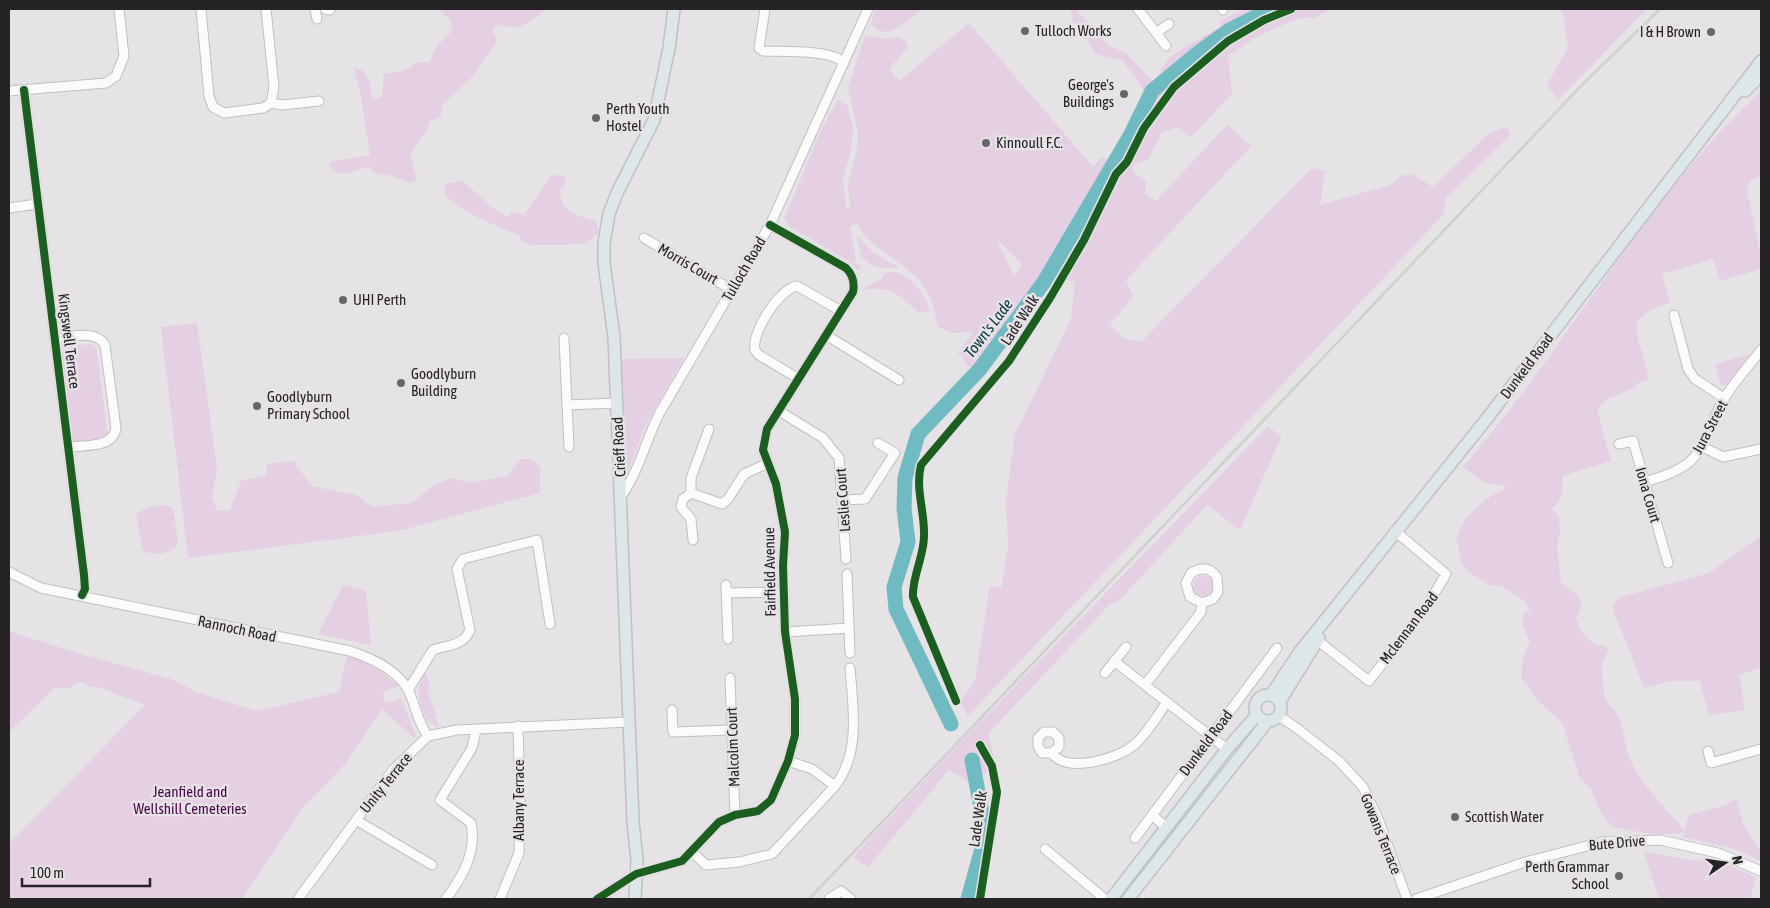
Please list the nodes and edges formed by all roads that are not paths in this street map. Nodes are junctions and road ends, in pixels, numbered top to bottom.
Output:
1 (119, 9) edge
2 (201, 9) edge
3 (266, 9) edge
4 (315, 9) edge
5 (674, 9) edge
6 (765, 9) edge
7 (868, 9) edge
8 (1138, 9) edge
9 (316, 19) dead end
10 (1169, 24) dead end
11 (1156, 32) junction
12 (1166, 46) dead end
13 (1761, 61) edge
14 (844, 63) junction
15 (1761, 75) edge
16 (24, 90) junction
17 (9, 92) edge
18 (319, 101) dead end
19 (271, 103) junction
20 (1710, 126) junction
21 (37, 204) junction
22 (9, 208) edge
23 (770, 225) junction
24 (644, 238) dead end
25 (732, 290) junction
26 (841, 311) junction
27 (1674, 315) dead end
28 (826, 335) junction
29 (564, 338) dead end
30 (55, 339) junction
31 (1761, 350) edge
32 (799, 379) junction
33 (899, 380) dead end
34 (1724, 398) junction
35 (616, 403) junction
36 (567, 405) junction
37 (779, 411) junction
38 (709, 429) dead end
39 (878, 442) dead end
40 (1619, 444) dead end
41 (69, 447) junction
42 (568, 447) dead end
43 (1702, 447) junction
44 (1761, 449) edge
45 (768, 463) junction
46 (1644, 482) junction
47 (691, 493) junction
48 (622, 495) junction
49 (844, 500) junction
50 (1395, 531) junction
51 (693, 540) dead end
52 (846, 560) dead end
53 (1668, 563) dead end
54 (9, 572) edge
55 (847, 574) dead end
56 (783, 592) junction
57 (82, 595) junction
58 (1341, 602) junction
59 (1202, 603) dead end
60 (550, 624) dead end
61 (849, 628) junction
62 (785, 632) junction
63 (728, 639) dead end
64 (1317, 640) junction
65 (1126, 647) dead end
66 (1277, 648) dead end
67 (850, 654) dead end
68 (1114, 661) junction
69 (850, 668) dead end
70 (1105, 673) dead end
71 (730, 678) dead end
72 (1145, 685) junction
73 (408, 690) junction
74 (1275, 698) junction
75 (1167, 702) junction
76 (672, 710) dead end
77 (1257, 715) junction
78 (1279, 716) junction
79 (630, 722) junction
80 (1267, 722) junction
81 (518, 726) junction
82 (476, 730) junction
83 (732, 730) junction
84 (428, 736) junction
85 (1211, 736) junction
86 (1227, 749) junction
87 (1761, 749) edge
88 (1708, 751) dead end
89 (1052, 754) dead end
90 (788, 761) junction
91 (835, 786) junction
92 (736, 815) junction
93 (1152, 815) junction
94 (356, 820) junction
95 (1166, 828) junction
96 (1135, 838) dead end
97 (1045, 849) dead end
98 (692, 852) junction
99 (432, 864) dead end
100 (1761, 871) edge
101 (636, 874) junction
102 (299, 899) edge
103 (446, 899) edge
104 (500, 899) edge
105 (597, 899) edge
106 (635, 899) edge
107 (829, 899) edge
108 (851, 899) edge
109 (1105, 899) edge
110 (1111, 899) edge
111 (1128, 899) edge
112 (1407, 899) edge
113 (1416, 899) edge

1 - 16 street
2 - 19 street
3 - 19 street
4 - 9 street
5 - 35 main road, Crieff Road
6 - 14 street
7 - 14 street, Tulloch Road
8 - 11 street
10 - 11 street
11 - 12 street
13 - 20 main road, Dunkeld Road
14 - 23 street, Tulloch Road
15 - 20 main road, Dunkeld Road
16 - 17 street
16 - 21 street, Kingswell Terrace
18 - 19 street
20 - 50 main road, Dunkeld Road
21 - 22 street
21 - 30 street, Kingswell Terrace
23 - 25 street, Tulloch Road
23 - 26 street, Fairfield Avenue
24 - 25 street, Morris Court
25 - 48 street, Tulloch Road
26 - 28 street, Fairfield Avenue
26 - 32 street
27 - 34 street
28 - 32 street, Fairfield Avenue
28 - 33 street
29 - 36 street
30 - 41 street, Kingswell Terrace
30 - 41 street, Kingswell Terrace
31 - 34 street, Jura Street
32 - 37 street, Fairfield Avenue
34 - 43 street, Jura Street
35 - 36 street
35 - 48 main road, Crieff Road
36 - 42 street
37 - 45 street, Fairfield Avenue
37 - 49 street, Leslie Court
38 - 47 street
39 - 49 street
40 - 46 street, Iona Court
41 - 57 street, Kingswell Terrace
43 - 44 street
43 - 46 street, Jura Street
45 - 47 street
45 - 56 street, Fairfield Avenue
46 - 53 street, Iona Court
47 - 51 street
48 - 79 main road, Crieff Road
49 - 52 street, Leslie Court
50 - 58 main road, Dunkeld Road
50 - 64 street, Mclennan Road
54 - 57 street, Rannoch Road
55 - 61 street
56 - 62 street, Fairfield Avenue
56 - 63 street
57 - 73 street, Rannoch Road
58 - 64 main road, Dunkeld Road
58 - 74 main road, Dunkeld Road
59 - 72 street
60 - 73 street
61 - 62 street
61 - 67 street
62 - 90 street, Fairfield Avenue
64 - 74 main road, Dunkeld Road
65 - 68 street
66 - 85 street, Dunkeld Road
68 - 70 street
68 - 72 street
69 - 91 street
71 - 83 street, Malcolm Court
72 - 75 street
73 - 84 street, Rannoch Road
74 - 77 main road
74 - 78 main road
75 - 85 street
75 - 89 street
76 - 83 street
77 - 80 main road
77 - 86 main road, Dunkeld Road
78 - 80 main road
78 - 112 street, Gowans Terrace
79 - 81 street
79 - 101 main road, Crieff Road
80 - 111 main road
81 - 82 street
81 - 104 street, Albany Terrace
82 - 84 street
82 - 103 street
83 - 92 street, Malcolm Court
84 - 94 street, Unity Terrace
85 - 86 street
85 - 93 street, Dunkeld Road
86 - 95 main road, Dunkeld Road
87 - 88 street
90 - 91 street
90 - 92 street, Fairfield Avenue
91 - 98 street
92 - 98 street, Fairfield Avenue
93 - 95 street
93 - 96 street, Dunkeld Road
94 - 99 street
94 - 102 street, Unity Terrace
95 - 110 main road, Dunkeld Road
97 - 109 street
98 - 101 street, Fairfield Avenue
100 - 113 street, Bute Drive
101 - 105 street, Fairfield Avenue
101 - 106 main road, Crieff Road
107 - 108 street

